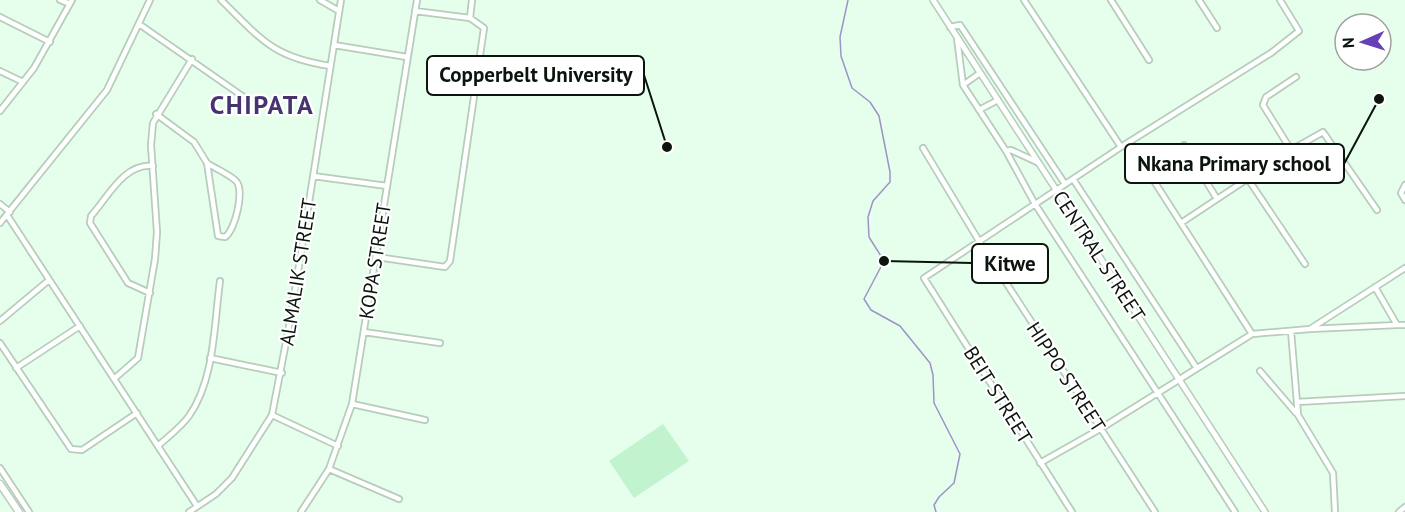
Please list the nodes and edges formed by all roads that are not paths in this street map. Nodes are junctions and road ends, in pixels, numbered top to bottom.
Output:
1 (60, 0) edge
2 (150, 0) edge
3 (221, 0) edge
4 (320, 0) edge
5 (340, 0) edge
6 (417, 0) edge
7 (472, 0) edge
8 (934, 0) edge
9 (1024, 0) edge
10 (1111, 0) edge
11 (1199, 0) edge
12 (1280, 0) edge
13 (71, 2) edge
14 (339, 10) junction
15 (415, 11) junction
16 (0, 17) edge
17 (470, 18) junction
18 (139, 24) junction
19 (950, 27) junction
20 (1217, 28) dead end
21 (957, 38) junction
22 (50, 42) junction
23 (334, 45) junction
24 (407, 57) junction
25 (192, 59) junction
26 (1149, 60) dead end
27 (330, 66) junction
28 (0, 71) edge
29 (980, 73) junction
30 (1296, 77) dead end
31 (23, 82) junction
32 (963, 85) junction
33 (248, 100) dead end
34 (998, 100) junction
35 (979, 110) junction
36 (0, 111) edge
37 (156, 114) junction
38 (1129, 142) junction
39 (1184, 146) dead end
40 (1120, 147) junction
41 (923, 148) dead end
42 (1291, 150) junction
43 (1006, 151) junction
44 (1038, 162) junction
45 (207, 163) junction
46 (153, 166) junction
47 (313, 176) junction
48 (1073, 179) junction
49 (1248, 179) junction
50 (1065, 184) junction
51 (1405, 185) edge
52 (387, 186) junction
53 (1056, 191) junction
54 (1217, 199) junction
55 (1405, 200) edge
56 (0, 204) edge
57 (1035, 204) junction
58 (1377, 210) dead end
59 (8, 214) junction
60 (0, 223) edge
61 (1181, 223) junction
62 (979, 241) junction
63 (377, 257) junction
64 (1305, 264) dead end
65 (1405, 268) edge
66 (49, 280) junction
67 (220, 281) dead end
68 (1375, 287) junction
69 (150, 293) junction
70 (0, 321) edge
71 (1398, 325) junction
72 (1405, 325) edge
73 (80, 326) junction
74 (1310, 329) junction
75 (1291, 331) junction
76 (364, 332) junction
77 (1252, 334) junction
78 (0, 343) edge
79 (441, 343) dead end
80 (210, 358) junction
81 (1196, 367) junction
82 (16, 368) junction
83 (1260, 371) dead end
84 (282, 373) junction
85 (115, 378) junction
86 (1178, 379) junction
87 (1157, 392) junction
88 (1405, 396) edge
89 (1296, 402) junction
90 (352, 405) junction
91 (137, 413) junction
92 (272, 415) junction
93 (1298, 415) junction
94 (425, 420) dead end
95 (1100, 429) junction
96 (159, 445) junction
97 (338, 446) junction
98 (1040, 463) junction
99 (0, 468) edge
100 (329, 469) junction
101 (0, 484) edge
102 (399, 499) dead end
103 (197, 506) junction
104 (1405, 507) edge
105 (19, 512) edge
106 (29, 512) edge
107 (189, 512) edge
108 (302, 512) edge
109 (1072, 512) edge
110 (1155, 512) edge
111 (1235, 512) edge
112 (1265, 512) edge
113 (1335, 512) edge
114 (1399, 512) edge

1 - 13 street
2 - 18 street
3 - 27 street
4 - 14 street
5 - 14 street, ALMALIK STREET
6 - 15 street, KOPA STREET
7 - 17 street
8 - 19 street, CENTRAL STREET
9 - 40 street
10 - 26 street
11 - 20 street
12 - 38 street
13 - 22 street
14 - 23 street, ALMALIK STREET
15 - 17 street
15 - 24 street, KOPA STREET
16 - 22 street
17 - 63 street
18 - 25 street
18 - 59 street
19 - 21 street, CENTRAL STREET
19 - 50 street
21 - 29 street, CENTRAL STREET
21 - 32 street
22 - 31 street
23 - 24 street
23 - 27 street, ALMALIK STREET
24 - 52 street, KOPA STREET
25 - 33 street
25 - 37 street
27 - 47 street, ALMALIK STREET
28 - 31 street
29 - 32 street
29 - 34 street, CENTRAL STREET
30 - 42 street
31 - 36 street
32 - 35 street
34 - 35 street
34 - 44 street, CENTRAL STREET
35 - 43 street
37 - 45 street
37 - 46 street
38 - 40 street
38 - 61 street
39 - 54 street
40 - 48 street
41 - 62 street, HIPPO STREET
42 - 49 street
42 - 58 street
43 - 44 street
43 - 57 street
44 - 53 street, CENTRAL STREET
45 - 45 street
46 - 69 street
46 - 69 street
47 - 52 street
47 - 84 street, ALMALIK STREET
48 - 50 street
48 - 81 street
49 - 54 street
49 - 64 street
50 - 53 street
51 - 55 street
52 - 63 street, KOPA STREET
53 - 57 street
53 - 86 street, CENTRAL STREET
54 - 61 street
56 - 59 street
57 - 62 street
57 - 87 street
59 - 60 street
59 - 66 street
61 - 77 street
62 - 95 street, HIPPO STREET
62 - 98 street, BEIT STREET
63 - 76 street, KOPA STREET
65 - 68 street
66 - 70 street
66 - 73 street
67 - 80 street
68 - 71 street
68 - 74 street
69 - 85 street
71 - 72 street
71 - 74 street
73 - 82 street
73 - 85 street
74 - 75 street
75 - 77 street
75 - 89 street
76 - 79 street
76 - 90 street, KOPA STREET
77 - 81 street
78 - 82 street
80 - 84 street
80 - 96 street
81 - 86 street
82 - 91 street
83 - 93 street
84 - 92 street, ALMALIK STREET
85 - 91 street
86 - 87 street
86 - 112 street, CENTRAL STREET
87 - 95 street
87 - 111 street
88 - 89 street
89 - 93 street
90 - 94 street
90 - 97 street, KOPA STREET
91 - 96 street
92 - 97 street
92 - 103 street, ALMALIK STREET
93 - 113 street
95 - 98 street
95 - 110 street, HIPPO STREET
96 - 103 street
97 - 100 street, KOPA STREET
98 - 109 street, BEIT STREET
99 - 106 street
100 - 102 street
100 - 108 street, KOPA STREET
101 - 105 main road
103 - 107 street, ALMALIK STREET
104 - 114 street

